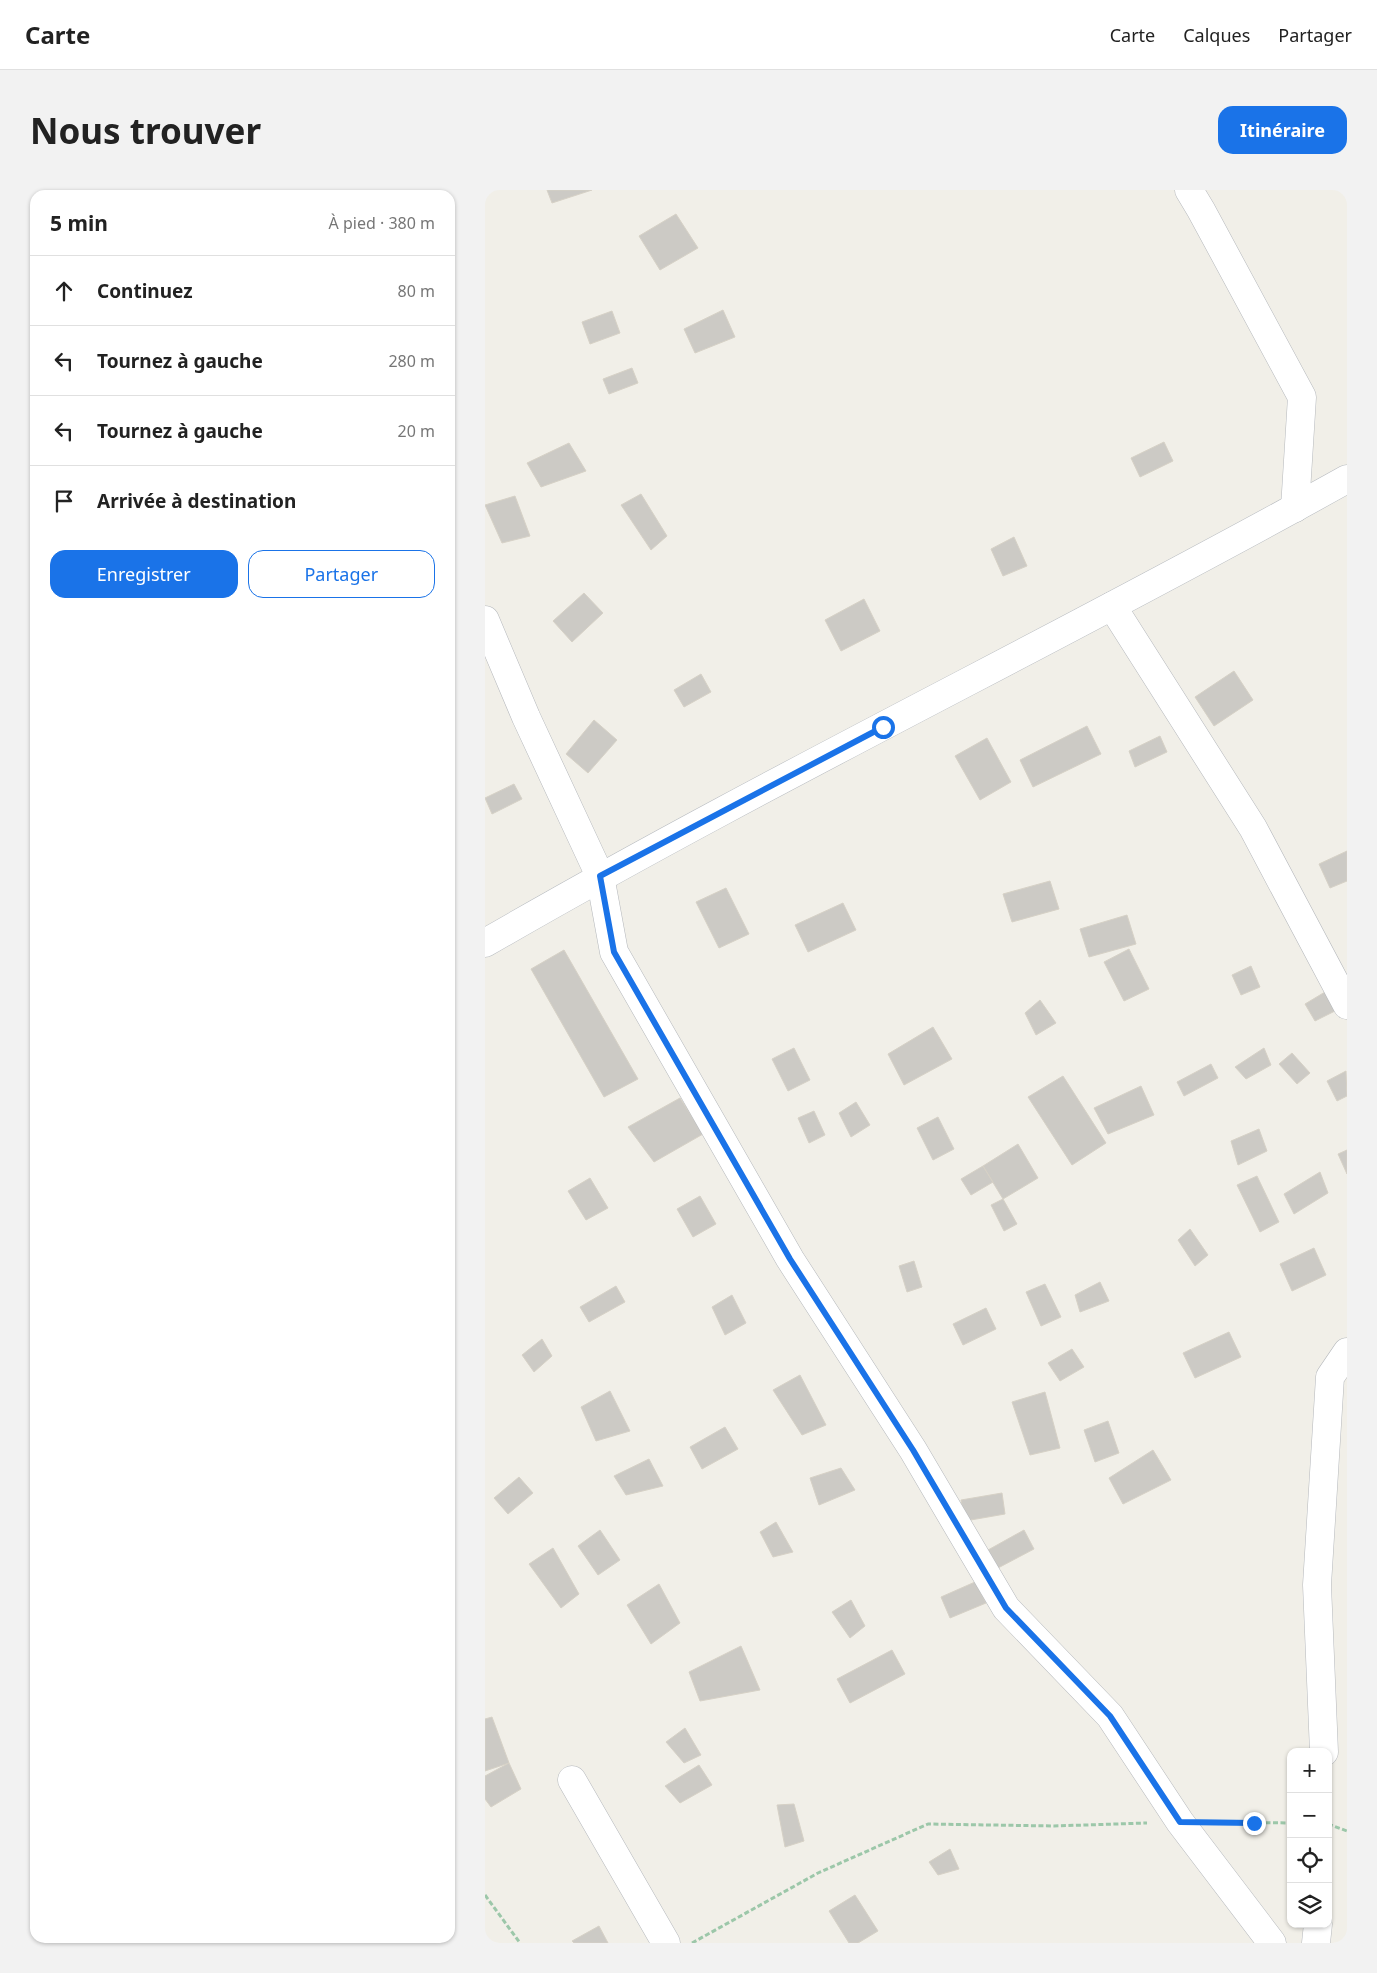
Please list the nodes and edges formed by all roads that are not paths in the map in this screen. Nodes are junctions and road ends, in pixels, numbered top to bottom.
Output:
1 (1189, 190) edge
2 (1347, 479) edge
3 (1295, 508) junction
4 (1112, 606) junction
5 (485, 620) edge
6 (600, 876) junction
7 (485, 943) edge
8 (1347, 1005) edge
9 (1347, 1352) edge
10 (1324, 1748) edge
11 (572, 1780) dead end
12 (1318, 1928) edge
13 (666, 1943) edge
14 (1272, 1943) edge
15 (1316, 1943) edge

1 - 3 street
2 - 3 street
3 - 4 street
4 - 6 street
4 - 8 street
5 - 6 street
6 - 7 street
6 - 14 street
9 - 10 street
11 - 13 street
12 - 15 street

